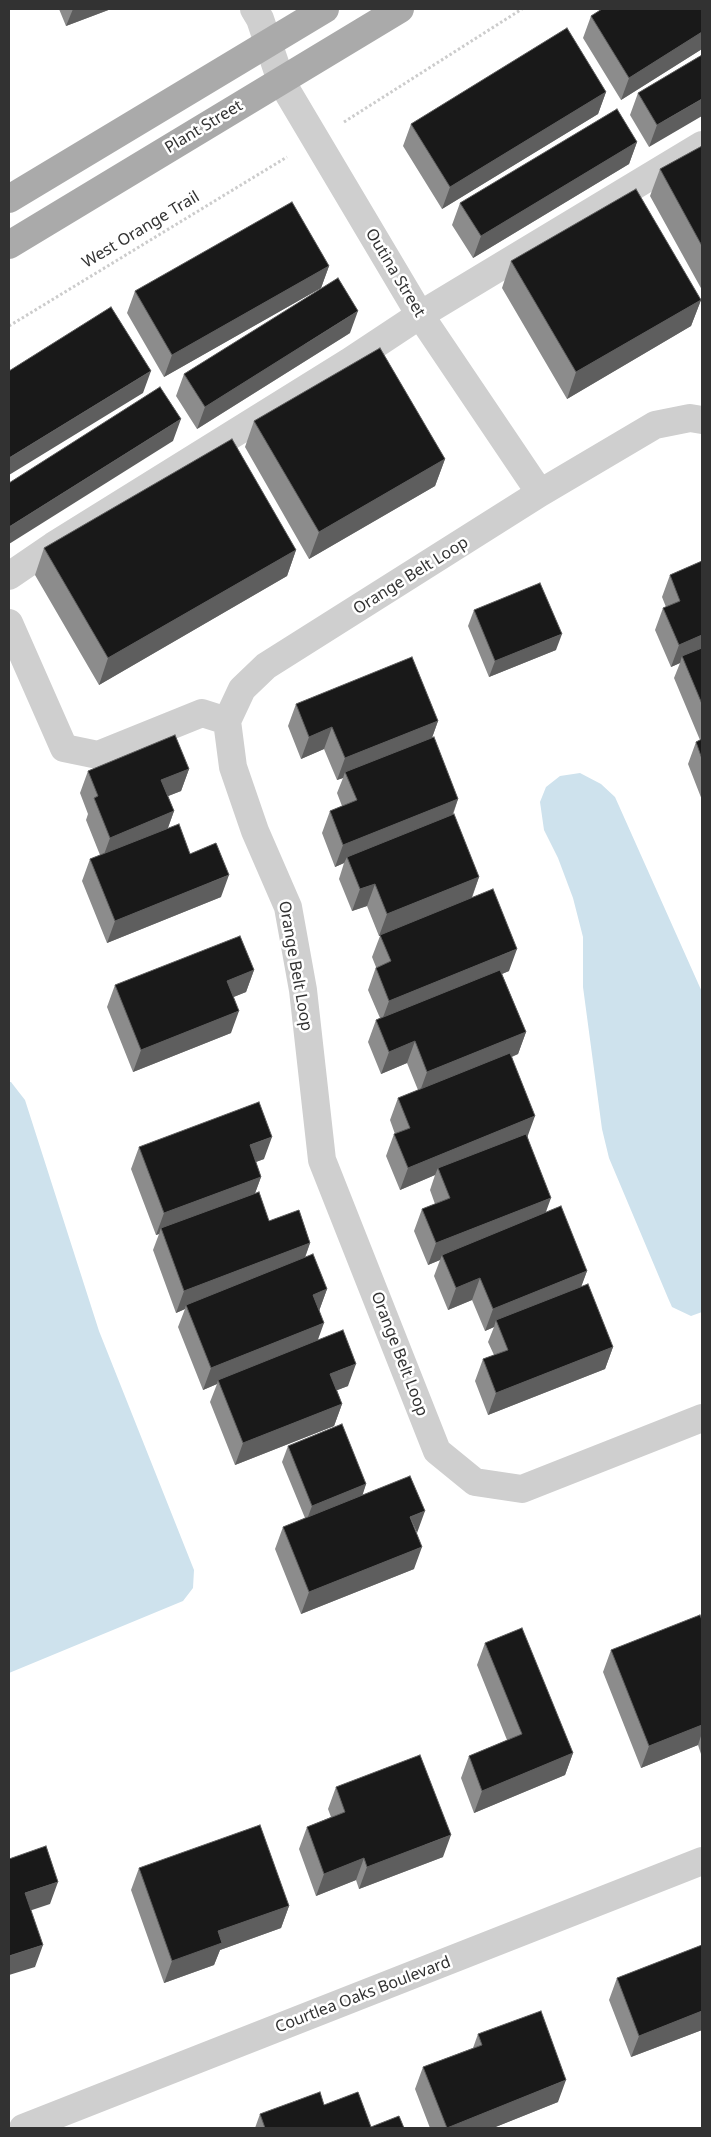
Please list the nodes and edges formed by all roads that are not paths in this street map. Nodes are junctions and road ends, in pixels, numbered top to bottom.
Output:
1 (254, 9) edge
2 (325, 9) edge
3 (400, 9) edge
4 (268, 44) junction
5 (281, 81) junction
6 (702, 145) edge
7 (9, 199) edge
8 (9, 245) edge
9 (420, 315) junction
10 (702, 420) edge
11 (540, 494) junction
12 (9, 576) edge
13 (9, 623) edge
14 (227, 720) junction
15 (702, 1418) edge
16 (702, 1861) edge
17 (23, 2128) edge

1 - 4 street, Outina Street
2 - 4 main road
3 - 5 main road, Plant Street
4 - 5 street, Outina Street
4 - 7 main road
5 - 8 main road, Plant Street
5 - 9 street, Outina Street
6 - 9 street
9 - 11 street, Outina Street
9 - 12 street
10 - 11 street, Orange Belt Loop
11 - 14 street, Orange Belt Loop
13 - 14 street
14 - 15 street, Orange Belt Loop
16 - 17 street, Courtlea Oaks Boulevard

